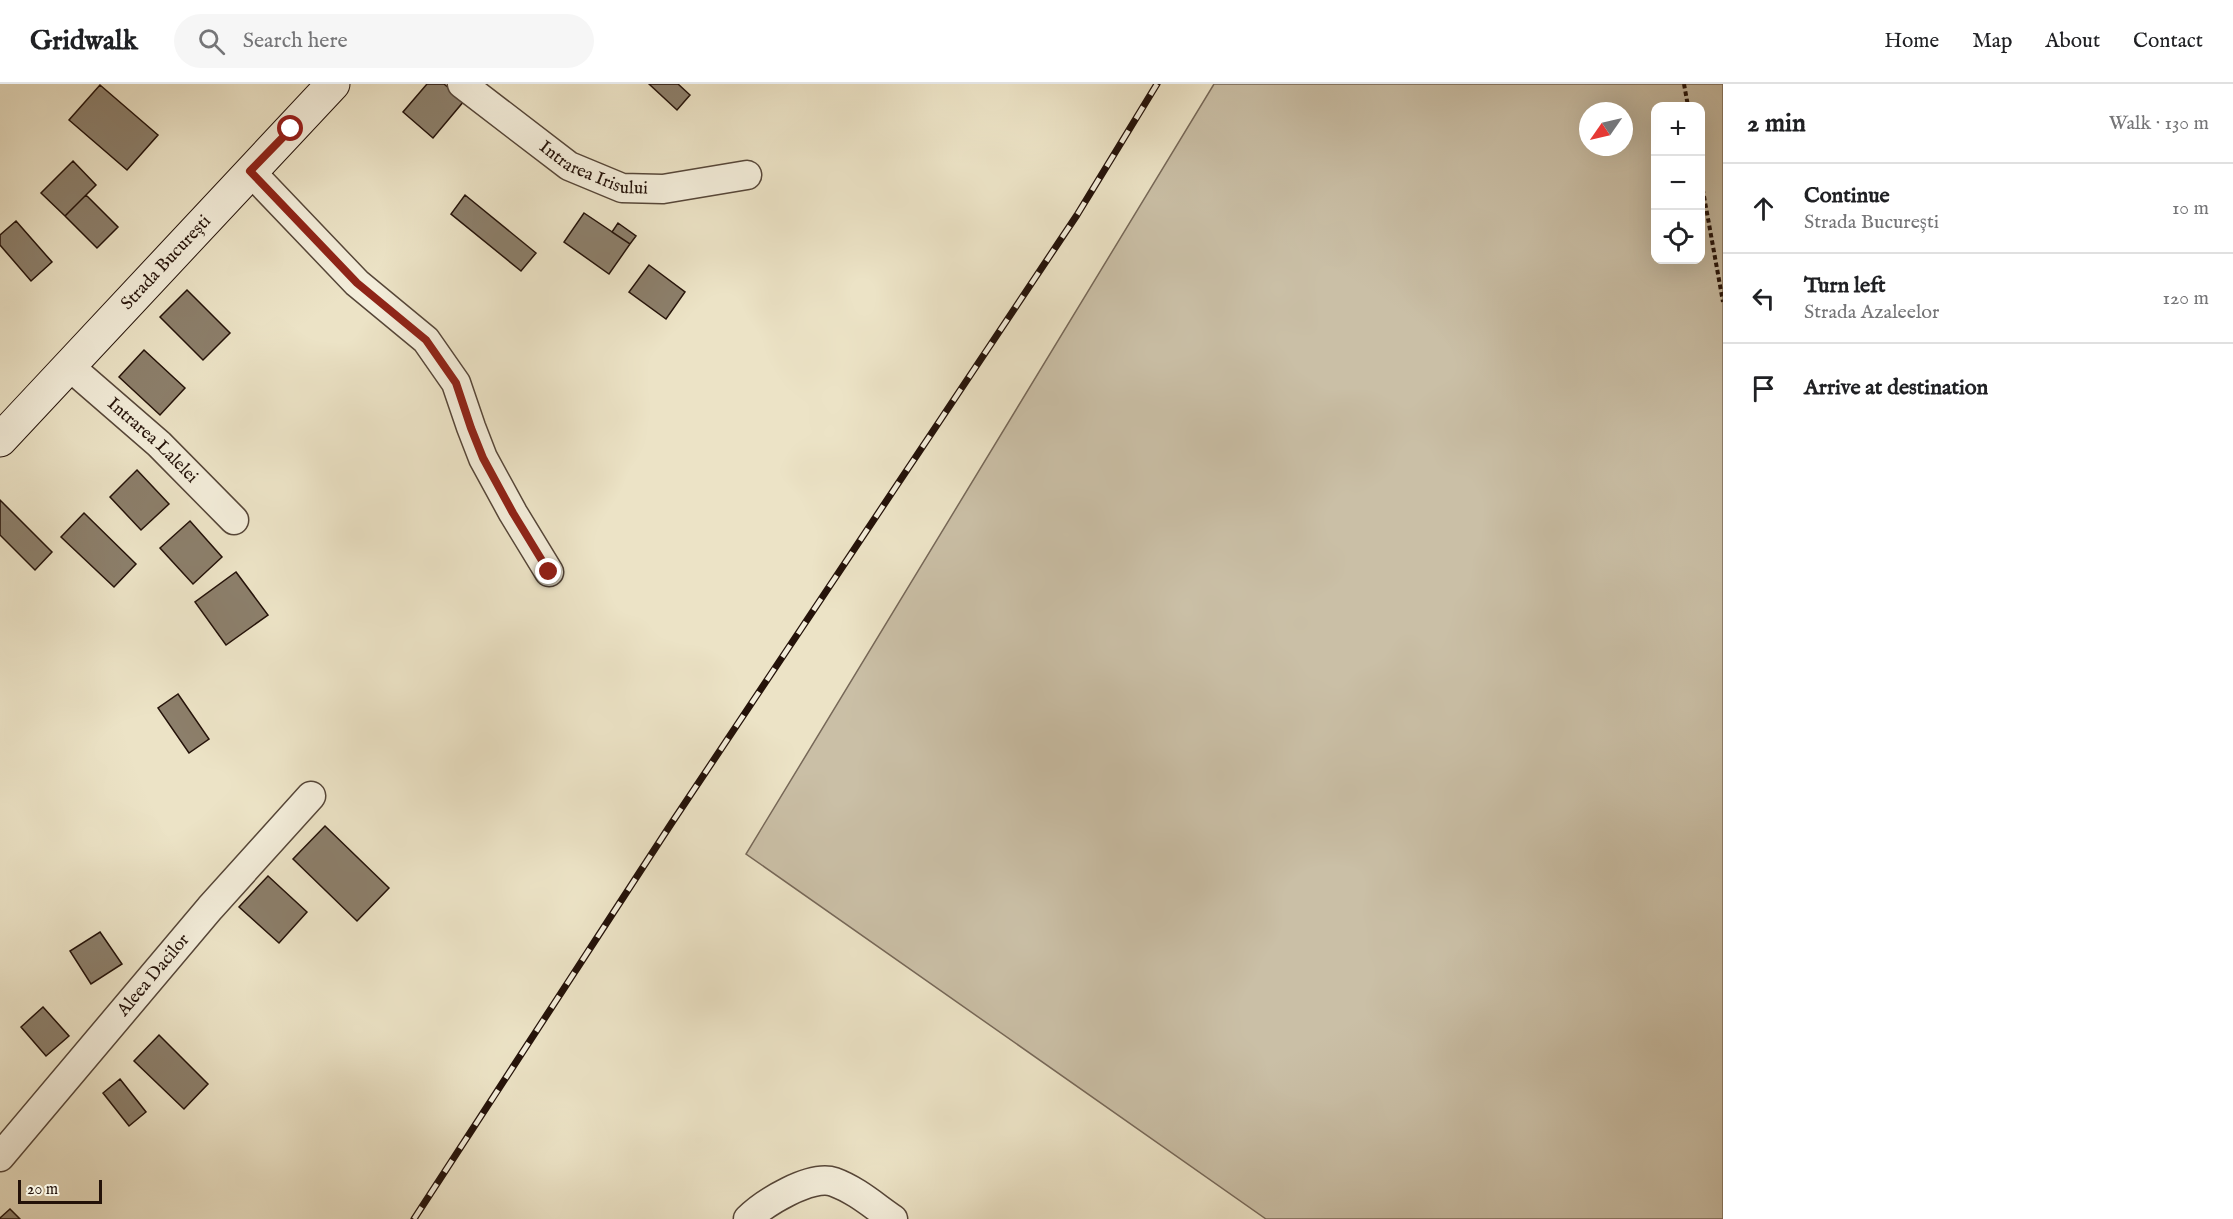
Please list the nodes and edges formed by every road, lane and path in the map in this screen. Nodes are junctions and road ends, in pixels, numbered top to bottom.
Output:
1 (333, 84) edge
2 (462, 84) edge
3 (1684, 84) edge
4 (1687, 102) edge
5 (250, 171) junction
6 (747, 175) dead end
7 (1705, 197) edge
8 (1723, 302) edge
9 (69, 366) junction
10 (0, 440) edge
11 (234, 520) dead end
12 (549, 572) dead end
13 (311, 796) dead end
14 (0, 1157) edge
15 (748, 1219) edge
16 (893, 1219) edge

1 - 5 main road, Strada București
2 - 6 street, Intrarea Irisului
3 - 4 path
5 - 9 main road, Strada București
5 - 12 street
7 - 8 path
9 - 10 main road, Strada București
9 - 11 street, Intrarea Lalelei
13 - 14 street, Aleea Dacilor
15 - 16 street

